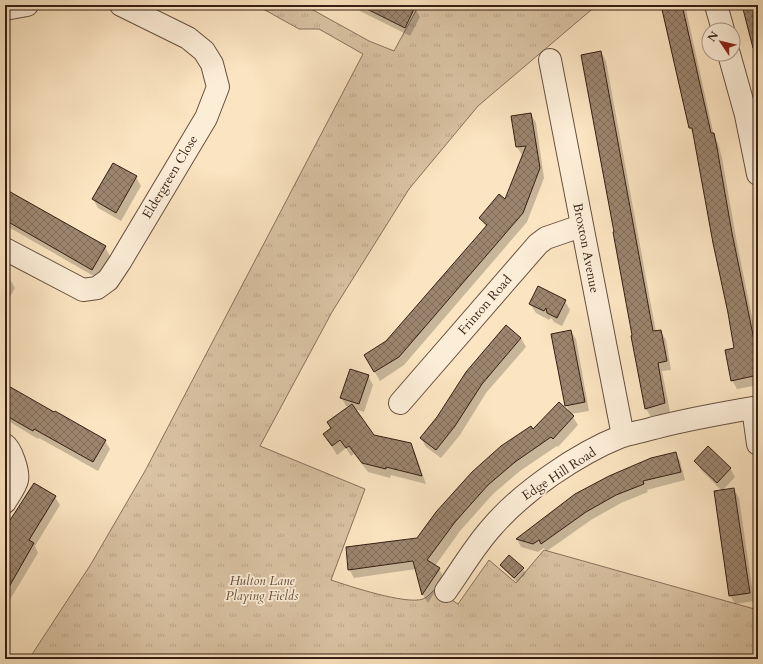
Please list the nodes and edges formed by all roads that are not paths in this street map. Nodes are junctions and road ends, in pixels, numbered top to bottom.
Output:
1 (27, 5) edge
2 (121, 5) edge
3 (716, 5) edge
4 (5, 9) edge
5 (721, 22) edge
6 (550, 60) dead end
7 (732, 62) edge
8 (752, 113) edge
9 (758, 174) edge
10 (581, 226) junction
11 (5, 249) edge
12 (400, 403) dead end
13 (756, 407) edge
14 (623, 436) junction
15 (758, 444) edge
16 (5, 445) edge
17 (5, 502) edge
18 (446, 592) dead end

1 - 4 street
2 - 11 street, Eldergreen Close
3 - 5 street
6 - 10 street, Broxton Avenue
7 - 8 street
8 - 9 street
10 - 12 street, Frinton Road
10 - 14 street, Broxton Avenue
13 - 14 street, Edge Hill Road
13 - 15 street
14 - 18 street, Edge Hill Road
16 - 17 street

